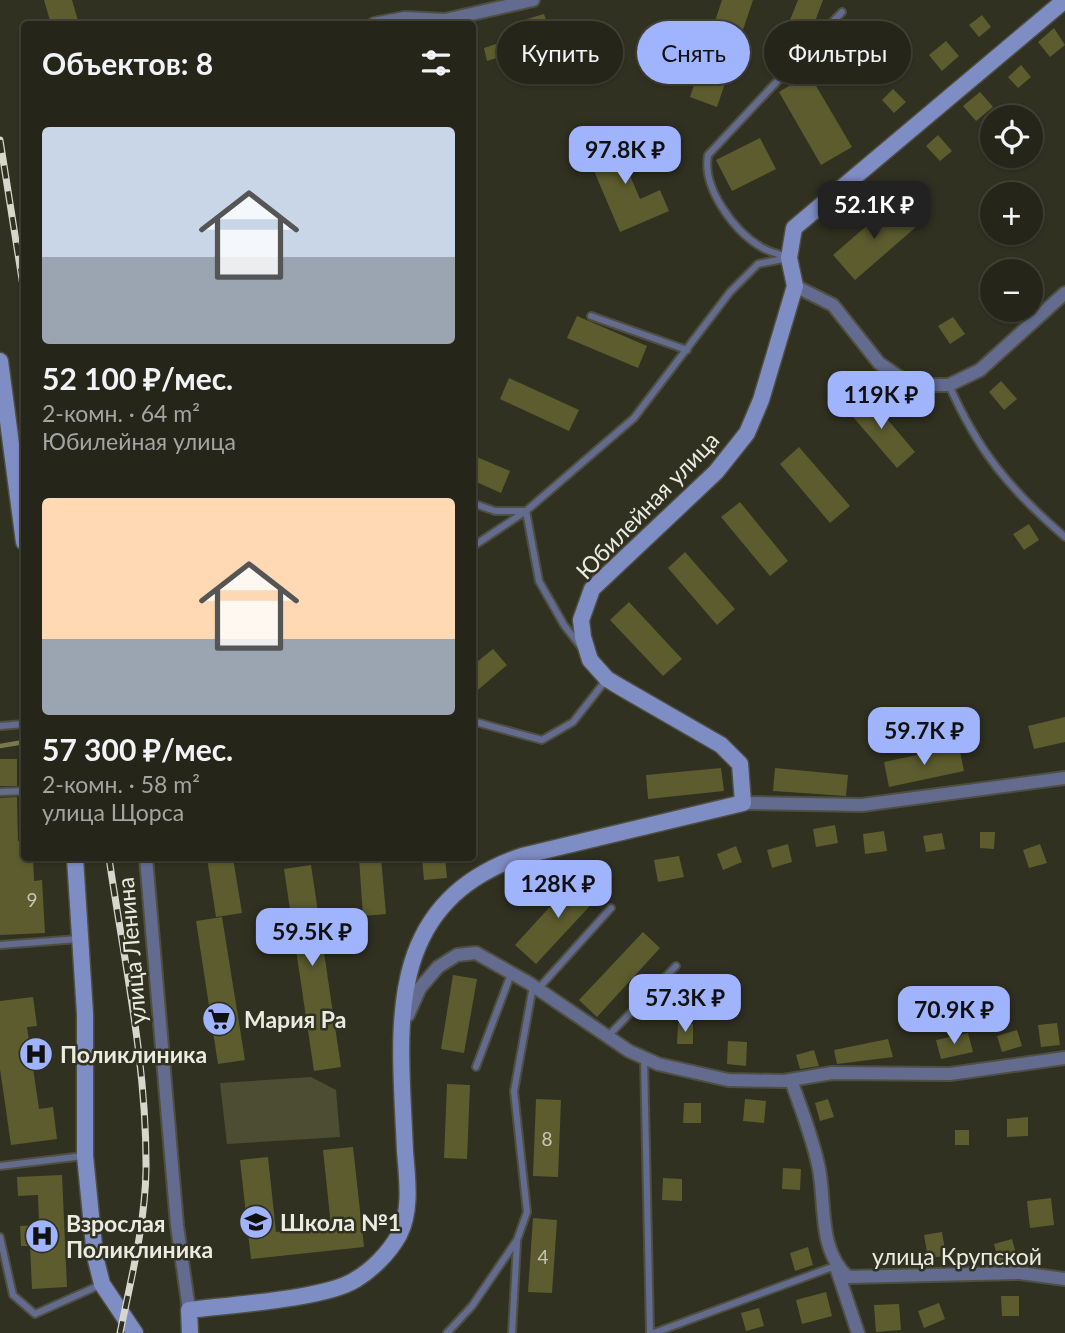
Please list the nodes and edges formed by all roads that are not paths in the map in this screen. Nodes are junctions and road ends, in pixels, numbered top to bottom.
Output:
1 (533, 0) edge
2 (1065, 1) edge
3 (842, 12) dead end
4 (390, 21) edge
5 (789, 258) junction
6 (794, 286) junction
7 (1065, 293) edge
8 (591, 316) dead end
9 (687, 350) junction
10 (0, 362) edge
11 (949, 385) junction
12 (476, 504) edge
13 (526, 510) junction
14 (21, 520) edge
15 (1065, 537) edge
16 (476, 544) edge
17 (590, 660) junction
18 (607, 679) junction
19 (476, 722) edge
20 (21, 724) edge
21 (0, 726) edge
22 (1065, 778) edge
23 (21, 791) edge
24 (0, 792) edge
25 (743, 803) junction
26 (75, 861) edge
27 (146, 861) edge
28 (611, 908) dead end
29 (80, 939) junction
30 (0, 945) edge
31 (676, 966) dead end
32 (512, 972) junction
33 (536, 988) junction
34 (608, 1036) junction
35 (644, 1057) junction
36 (1065, 1058) edge
37 (399, 1063) junction
38 (476, 1067) dead end
39 (790, 1080) junction
40 (85, 1156) junction
41 (0, 1166) edge
42 (0, 1237) edge
43 (517, 1240) junction
44 (835, 1265) junction
45 (1065, 1279) edge
46 (102, 1284) junction
47 (189, 1310) junction
48 (135, 1333) edge
49 (190, 1333) edge
50 (447, 1333) edge
51 (512, 1333) edge
52 (652, 1333) edge
53 (858, 1333) edge

1 - 4 street
2 - 5 street, Юбилейная улица
3 - 5 lane
5 - 6 street, Юбилейная улица
5 - 9 lane
6 - 11 street
6 - 17 street, Юбилейная улица
7 - 11 street
8 - 9 lane
9 - 13 lane
10 - 14 street
11 - 15 lane
12 - 13 lane
13 - 16 lane
13 - 17 lane
17 - 18 street, Юбилейная улица
18 - 19 lane
18 - 25 street, Юбилейная улица
20 - 21 lane
22 - 25 street
23 - 24 lane
25 - 37 street
26 - 29 street, улица Ленина
27 - 47 street, улица Ленина
28 - 33 lane
29 - 30 lane
29 - 40 street, улица Ленина
31 - 34 lane
32 - 33 street
32 - 37 street
32 - 38 lane
33 - 34 street
33 - 43 lane
34 - 35 street
35 - 39 street
35 - 52 lane
36 - 39 street
37 - 47 street
39 - 44 street
40 - 41 lane
40 - 46 street, улица Ленина
42 - 46 lane
43 - 50 lane
43 - 51 lane
44 - 45 street, улица Крупской
44 - 52 lane
44 - 53 street
46 - 48 street, улица Ленина
47 - 49 street, улица Ленина

